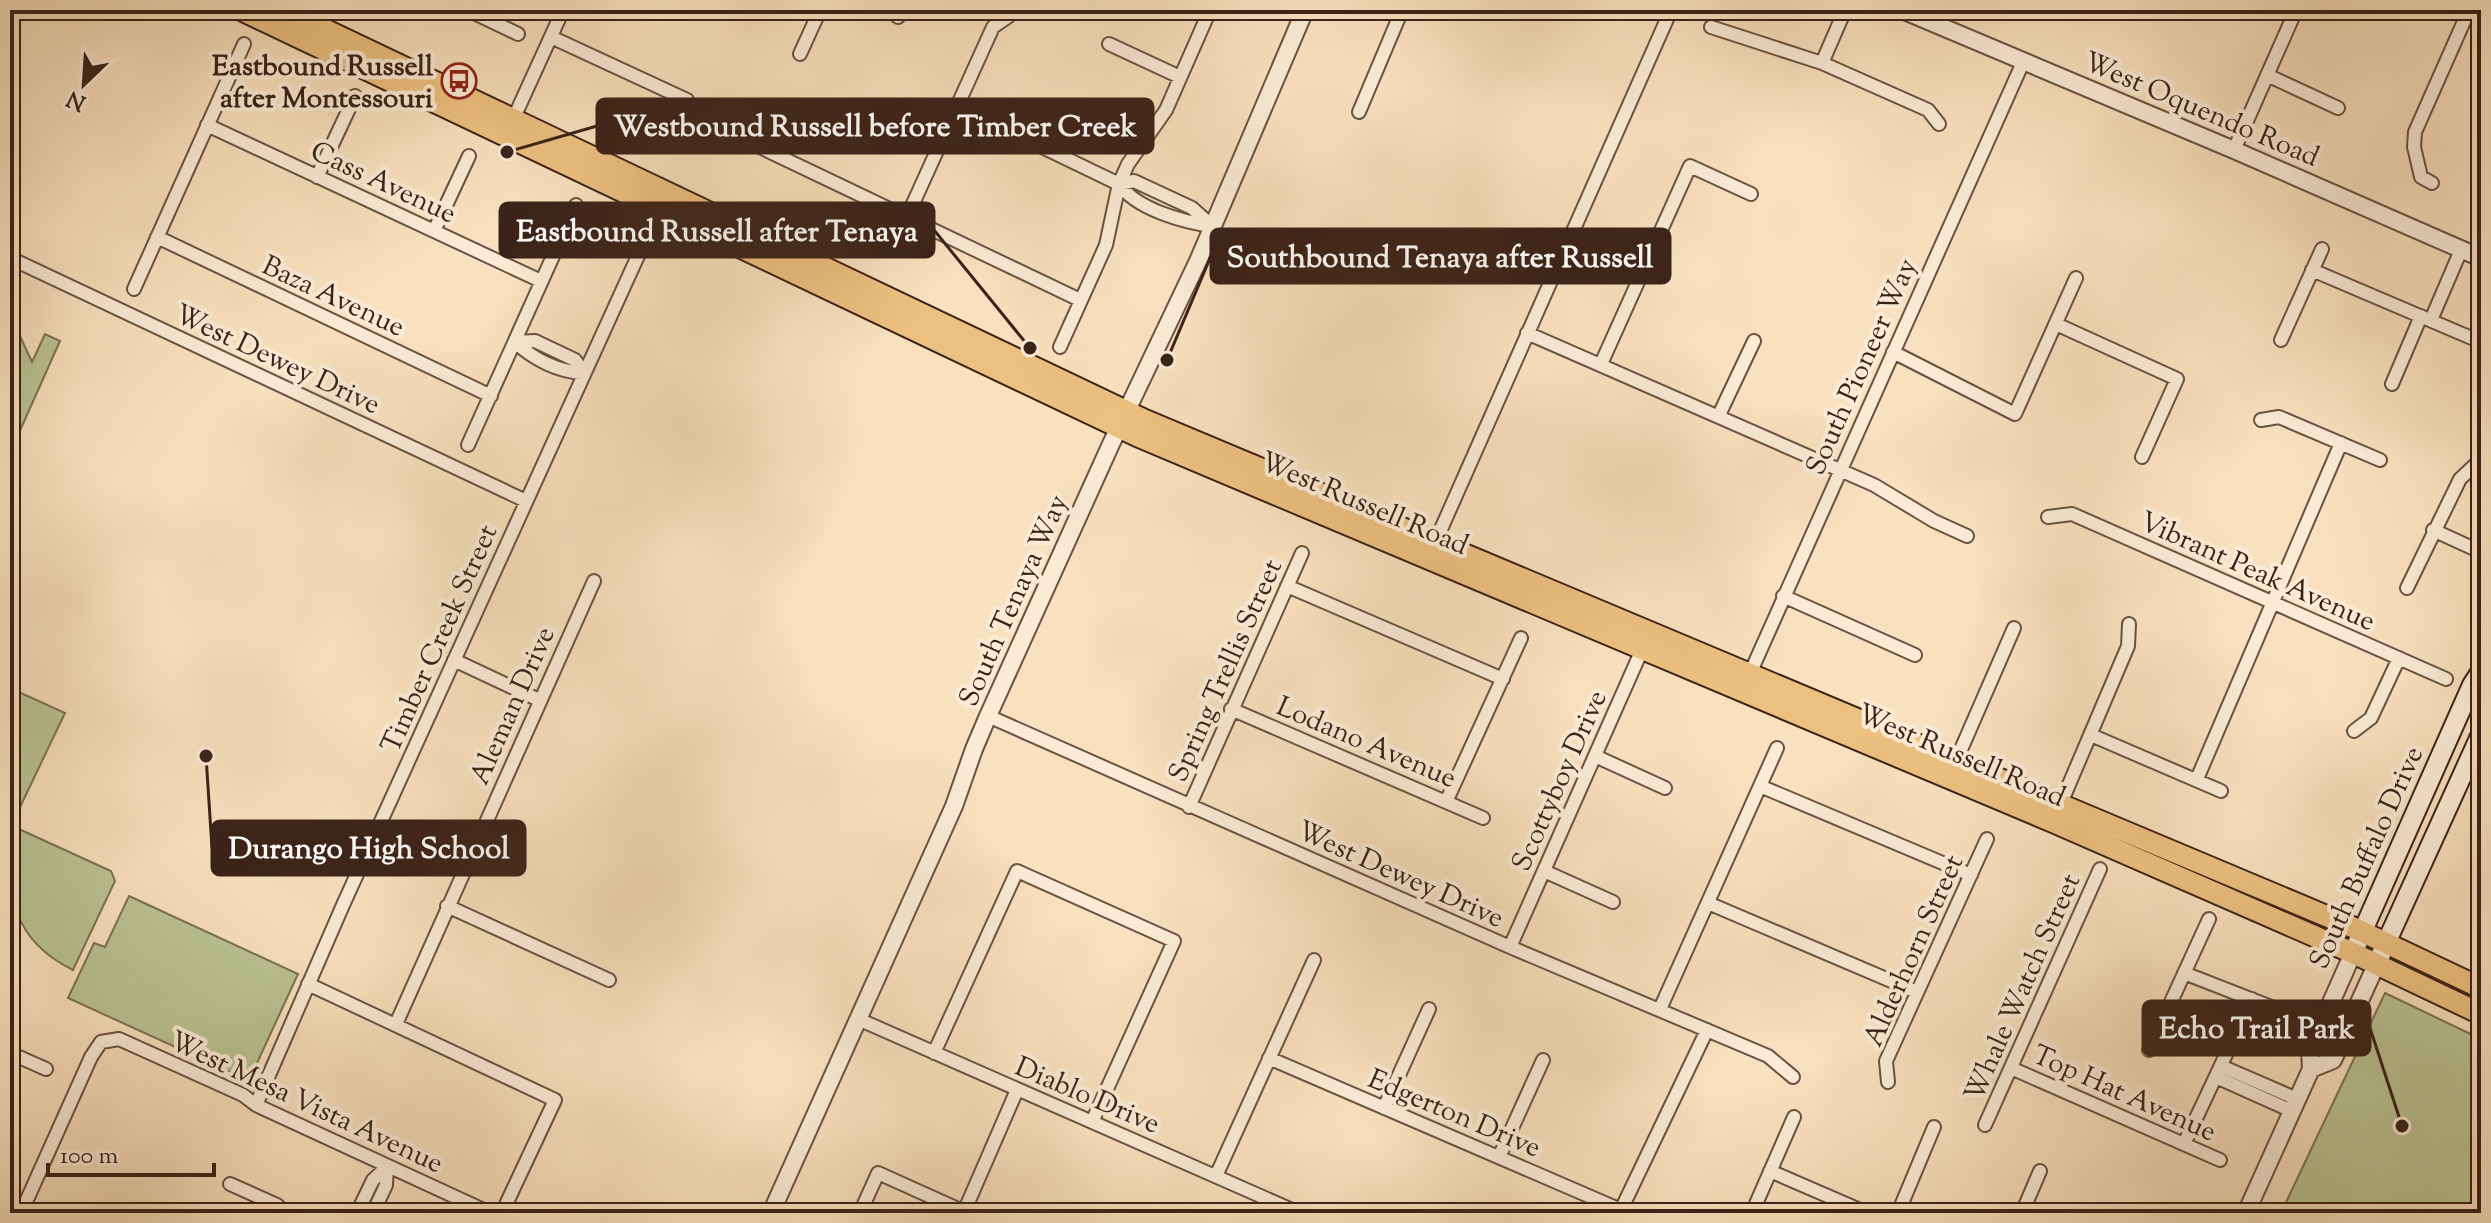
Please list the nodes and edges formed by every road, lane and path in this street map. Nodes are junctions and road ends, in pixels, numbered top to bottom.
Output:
1 (241, 10) edge
2 (284, 10) edge
3 (563, 10) edge
4 (820, 10) edge
5 (1210, 10) edge
6 (1305, 10) edge
7 (1402, 10) edge
8 (1671, 10) edge
9 (1845, 10) edge
10 (1902, 10) edge
11 (2296, 10) edge
12 (2469, 10) edge
13 (474, 11) edge
14 (1009, 16) dead end
15 (1711, 27) dead end
16 (518, 34) dead end
17 (551, 37) junction
18 (244, 44) dead end
19 (1109, 44) dead end
20 (800, 54) dead end
21 (2024, 60) junction
22 (1822, 63) junction
23 (2267, 75) junction
24 (1180, 77) junction
25 (355, 96) dead end
26 (687, 100) dead end
27 (957, 106) junction
28 (2338, 108) dead end
29 (1359, 112) dead end
30 (728, 120) dead end
31 (1939, 124) dead end
32 (207, 125) junction
33 (509, 128) junction
34 (2234, 150) junction
35 (469, 156) dead end
36 (317, 177) junction
37 (2432, 183) dead end
38 (1119, 184) junction
39 (1751, 194) dead end
40 (663, 202) junction
41 (576, 205) dead end
42 (907, 217) junction
43 (1212, 226) junction
44 (434, 231) junction
45 (157, 237) junction
46 (2322, 249) dead end
47 (2461, 250) junction
48 (10, 258) edge
49 (2481, 258) edge
50 (2312, 270) junction
51 (2076, 278) dead end
52 (541, 281) junction
53 (134, 289) dead end
54 (1080, 300) junction
55 (2426, 318) junction
56 (2056, 324) junction
57 (1527, 333) junction
58 (2281, 340) dead end
59 (1754, 341) dead end
60 (515, 342) junction
61 (2481, 342) edge
62 (1060, 347) dead end
63 (1893, 352) junction
64 (1601, 364) junction
65 (584, 373) junction
66 (2392, 384) dead end
67 (491, 396) junction
68 (1719, 415) junction
69 (1122, 420) junction
70 (2261, 420) dead end
71 (2341, 443) junction
72 (468, 445) dead end
73 (2142, 457) dead end
74 (2380, 460) dead end
75 (2477, 463) dead end
76 (1840, 469) junction
77 (526, 501) junction
78 (2048, 517) dead end
79 (2433, 530) junction
80 (1967, 536) dead end
81 (1432, 550) junction
82 (2481, 552) edge
83 (1302, 553) dead end
84 (594, 581) dead end
85 (1287, 586) junction
86 (2407, 588) dead end
87 (1783, 596) junction
88 (2272, 602) junction
89 (2129, 624) dead end
90 (2014, 628) dead end
91 (1521, 638) dead end
92 (1646, 640) junction
93 (1915, 655) dead end
94 (2399, 658) junction
95 (454, 660) junction
96 (2481, 671) edge
97 (1503, 679) junction
98 (2446, 679) dead end
99 (1746, 682) junction
100 (539, 700) junction
101 (1231, 709) junction
102 (988, 716) junction
103 (2354, 731) dead end
104 (2481, 734) edge
105 (2091, 735) junction
106 (1777, 748) dead end
107 (1595, 756) junction
108 (1956, 761) junction
109 (2197, 779) junction
110 (1760, 786) junction
111 (1665, 788) dead end
112 (2221, 791) dead end
113 (1446, 802) junction
114 (1189, 807) junction
115 (2057, 813) junction
116 (1483, 818) dead end
117 (1987, 839) dead end
118 (2100, 869) dead end
119 (1544, 871) junction
120 (1971, 875) junction
121 (1613, 902) dead end
122 (1708, 903) junction
123 (447, 906) junction
124 (2209, 919) dead end
125 (2362, 931) junction
126 (2386, 942) junction
127 (1510, 947) junction
128 (2353, 953) junction
129 (1314, 960) dead end
130 (2377, 963) junction
131 (2184, 973) junction
132 (609, 980) dead end
133 (308, 984) junction
134 (2481, 988) edge
135 (1917, 992) junction
136 (2252, 999) junction
137 (1429, 1009) dead end
138 (1660, 1009) junction
139 (2481, 1014) edge
140 (2297, 1017) dead end
141 (858, 1019) junction
142 (396, 1024) junction
143 (1707, 1030) junction
144 (2149, 1050) dead end
145 (934, 1053) junction
146 (12, 1058) edge
147 (1269, 1058) junction
148 (1543, 1060) dead end
149 (2011, 1068) junction
150 (46, 1069) dead end
151 (2311, 1069) junction
152 (2218, 1071) junction
153 (1793, 1077) dead end
154 (1888, 1082) dead end
155 (1017, 1090) junction
156 (256, 1105) junction
157 (2294, 1105) junction
158 (1384, 1108) junction
159 (1794, 1117) dead end
160 (1092, 1122) junction
161 (1985, 1125) dead end
162 (1934, 1127) dead end
163 (2184, 1144) junction
164 (1499, 1157) junction
165 (2220, 1160) dead end
166 (387, 1167) junction
167 (1770, 1171) junction
168 (2040, 1171) dead end
169 (1216, 1176) junction
170 (230, 1184) dead end
171 (965, 1212) edge
172 (21, 1213) edge
173 (285, 1213) edge
174 (357, 1213) edge
175 (373, 1213) edge
176 (490, 1213) edge
177 (502, 1213) edge
178 (771, 1213) edge
179 (860, 1213) edge
180 (1299, 1213) edge
181 (1752, 1213) edge
182 (1867, 1213) edge
183 (1898, 1213) edge
184 (2022, 1213) edge
185 (2246, 1213) edge

1 - 33 main road, West Russell Road
2 - 33 main road, West Russell Road
3 - 17 street
4 - 20 street
5 - 24 street
6 - 43 street, South Tenaya Way
7 - 29 street
8 - 57 street
9 - 22 street
10 - 21 street, West Oquendo Road
11 - 23 street
12 - 37 street
13 - 16 street
14 - 27 street
15 - 22 street
17 - 26 street
17 - 33 street
18 - 32 street
19 - 24 street
21 - 34 street, West Oquendo Road
21 - 63 street, South Pioneer Way
22 - 31 street
23 - 28 street
23 - 34 street
24 - 38 street
25 - 36 street
27 - 38 street
27 - 42 street
30 - 42 street
32 - 36 street, Cass Avenue
32 - 45 street
33 - 40 main road, West Russell Road
34 - 47 street, West Oquendo Road
35 - 44 street
36 - 44 street, Cass Avenue
38 - 43 street
38 - 54 street
39 - 64 street
40 - 65 street, Timber Creek Street
40 - 69 main road, West Russell Road
41 - 52 street
42 - 54 street
43 - 69 street, South Tenaya Way
44 - 52 street, Cass Avenue
45 - 53 street
45 - 67 street, Baza Avenue
46 - 50 street
47 - 49 street, West Oquendo Road
47 - 55 street
48 - 77 street, West Dewey Drive
50 - 55 street
50 - 58 street
51 - 56 street
52 - 60 street
54 - 62 street
55 - 61 street
55 - 66 street
56 - 63 street
56 - 73 street
57 - 64 street
57 - 81 street
59 - 68 street
60 - 65 street
60 - 67 street
63 - 76 street, South Pioneer Way
64 - 68 street
65 - 77 street, Timber Creek Street
67 - 72 street
68 - 76 street
69 - 81 main road, West Russell Road
69 - 102 street, South Tenaya Way
70 - 71 street
71 - 74 street
71 - 88 street
75 - 79 street
76 - 80 street
76 - 87 street, South Pioneer Way
77 - 95 street, Timber Creek Street
78 - 88 street, Vibrant Peak Avenue
79 - 82 street
79 - 86 street
81 - 92 main road, West Russell Road
83 - 85 street, Spring Trellis Street
84 - 100 street, Aleman Drive
85 - 97 street
85 - 101 street, Spring Trellis Street
87 - 93 street
87 - 99 street, South Pioneer Way
88 - 94 street, Vibrant Peak Avenue
88 - 109 street
89 - 105 street
90 - 108 street
91 - 97 street
92 - 99 main road, West Russell Road
92 - 107 street, Scottyboy Drive
94 - 98 street, Vibrant Peak Avenue
94 - 103 street
95 - 100 street
95 - 133 street, Timber Creek Street
96 - 125 main road, South Buffalo Drive
97 - 113 street
99 - 108 main road, West Russell Road
99 - 115 main road, West Russell Road
100 - 123 street, Aleman Drive
101 - 113 street, Lodano Avenue
101 - 114 street, Spring Trellis Street
102 - 114 street, West Dewey Drive
102 - 141 street, South Tenaya Way
104 - 126 main road, South Buffalo Drive
105 - 109 street
105 - 115 street
106 - 110 street
107 - 111 street
107 - 119 street, Scottyboy Drive
108 - 115 main road, West Russell Road
109 - 112 street
110 - 120 street
110 - 122 street
113 - 116 street, Lodano Avenue
114 - 127 street, West Dewey Drive
115 - 125 main road, West Russell Road
115 - 128 main road, West Russell Road
117 - 120 street, Alderhorn Street
118 - 149 street, Whale Watch Street
119 - 121 street
119 - 127 street, Scottyboy Drive
120 - 135 street, Alderhorn Street
122 - 135 street
122 - 138 street
123 - 132 street
123 - 142 street, Aleman Drive
124 - 131 street
125 - 126 main road, West Russell Road
125 - 128 main road, South Buffalo Drive
126 - 130 main road, South Buffalo Drive
126 - 134 main road, West Russell Road
127 - 138 street, West Dewey Drive
128 - 130 main road, West Russell Road
128 - 151 street, South Buffalo Drive
129 - 147 street
130 - 139 main road, West Russell Road
130 - 151 street, South Buffalo Drive
131 - 136 street
131 - 144 street
133 - 142 street
133 - 156 street, Timber Creek Street
135 - 154 street, Alderhorn Street
136 - 140 street
136 - 152 street
137 - 158 street
138 - 143 street, West Dewey Drive
141 - 145 street, Diablo Drive
141 - 178 street, South Tenaya Way
142 - 177 street
143 - 153 street, West Dewey Drive
143 - 164 street, Edgerton Drive
145 - 155 street, Diablo Drive
145 - 160 street
146 - 150 street
147 - 158 street, Edgerton Drive
147 - 169 street
148 - 164 street
149 - 161 street, Whale Watch Street
149 - 163 street, Top Hat Avenue
151 - 157 street, South Buffalo Drive
152 - 157 street
152 - 163 street
155 - 160 street, Diablo Drive
155 - 171 street
156 - 166 street, West Mesa Vista Avenue
156 - 172 street, West Mesa Vista Avenue
157 - 185 street, South Buffalo Drive
158 - 164 street, Edgerton Drive
159 - 167 street
160 - 169 street, Diablo Drive
162 - 183 street
163 - 165 street, Top Hat Avenue
166 - 174 street
166 - 175 street
166 - 176 street, West Mesa Vista Avenue
167 - 181 street
167 - 182 street
168 - 184 street
169 - 180 street, Diablo Drive
170 - 173 street
171 - 179 street

